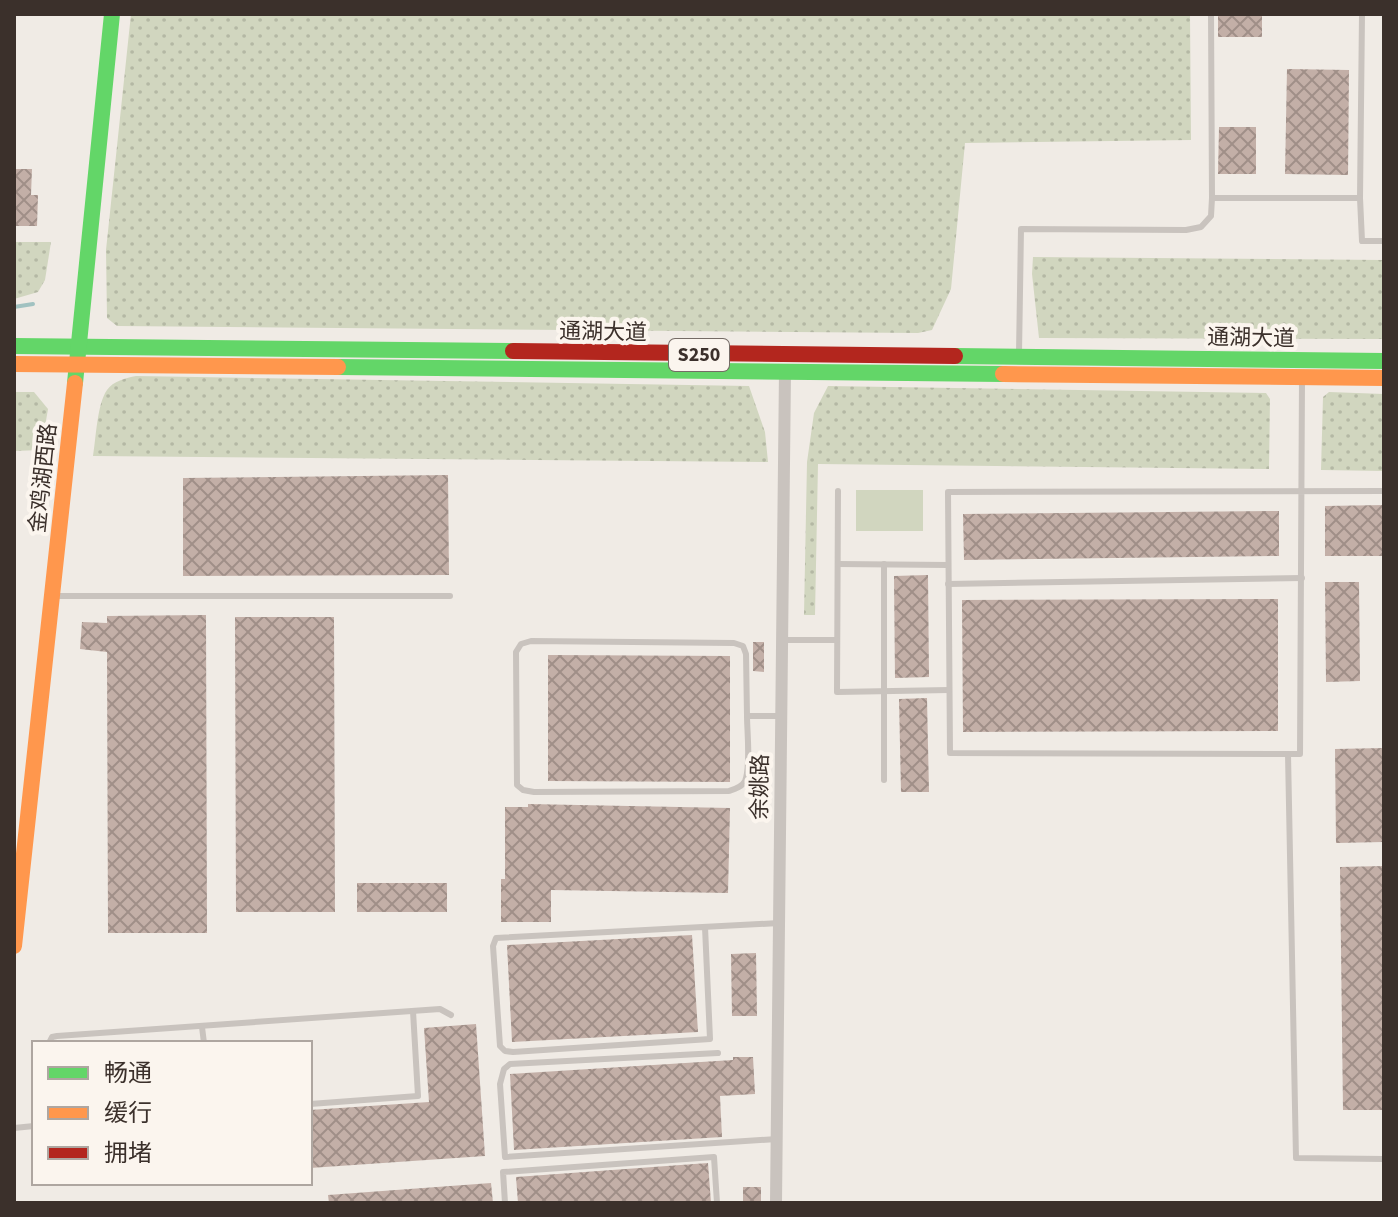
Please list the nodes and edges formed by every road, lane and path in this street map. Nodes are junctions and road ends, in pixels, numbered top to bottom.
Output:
1 (112, 14) edge
2 (1211, 14) edge
3 (1362, 14) edge
4 (1212, 198) junction
5 (1360, 198) junction
6 (1384, 241) edge
7 (14, 346) edge
8 (79, 347) junction
9 (1019, 358) junction
10 (1384, 361) edge
11 (14, 364) edge
12 (77, 364) junction
13 (785, 371) junction
14 (1302, 377) junction
15 (1384, 378) edge
16 (838, 491) dead end
17 (1301, 491) junction
18 (1384, 491) edge
19 (838, 564) junction
20 (884, 564) junction
21 (948, 565) junction
22 (1302, 578) junction
23 (948, 584) junction
24 (52, 596) junction
25 (450, 596) dead end
26 (782, 640) junction
27 (837, 640) junction
28 (949, 690) junction
29 (884, 691) junction
30 (747, 716) junction
31 (781, 716) junction
32 (1288, 754) junction
33 (884, 780) dead end
34 (22, 800) edge
35 (779, 923) junction
36 (705, 927) junction
37 (14, 946) edge
38 (413, 1011) junction
39 (451, 1015) dead end
40 (202, 1027) junction
41 (109, 1034) junction
42 (50, 1041) edge
43 (110, 1041) edge
44 (204, 1041) edge
45 (718, 1053) dead end
46 (312, 1104) edge
47 (777, 1139) junction
48 (1384, 1159) edge
49 (505, 1203) edge
50 (717, 1203) edge
51 (776, 1203) edge

1 - 8 main road, 金鸡湖西路
2 - 4 lane
3 - 5 lane
4 - 5 lane
4 - 9 lane
5 - 6 lane
7 - 8 main road, 通湖大道 / S250
8 - 9 main road, 通湖大道 / S250
8 - 12 main road, 金鸡湖西路
9 - 10 main road, 通湖大道 / S250
11 - 12 main road, 通湖大道 / S250
12 - 13 main road, 通湖大道 / S250
12 - 24 main road, 金鸡湖西路
13 - 14 main road, 通湖大道 / S250
13 - 26 street, 余姚路
14 - 15 main road, 通湖大道 / S250
14 - 17 lane
16 - 19 lane
17 - 18 lane
17 - 21 lane
17 - 22 lane
19 - 20 lane
19 - 27 lane
20 - 21 lane
20 - 29 lane
21 - 23 lane
22 - 23 lane
22 - 32 lane
23 - 28 lane
24 - 25 lane
24 - 34 main road, 金鸡湖西路
26 - 27 lane
26 - 31 street, 余姚路
27 - 29 lane
28 - 29 lane
28 - 32 lane
29 - 33 lane
30 - 30 lane
30 - 31 lane
31 - 35 street, 余姚路
32 - 48 lane
34 - 37 main road, 金鸡湖西路
35 - 36 lane
35 - 47 street, 余姚路
36 - 36 lane
38 - 39 lane
38 - 40 lane
38 - 46 lane
40 - 41 lane
40 - 44 lane
41 - 42 lane
41 - 43 lane
45 - 47 lane
47 - 51 street, 余姚路
49 - 50 lane

